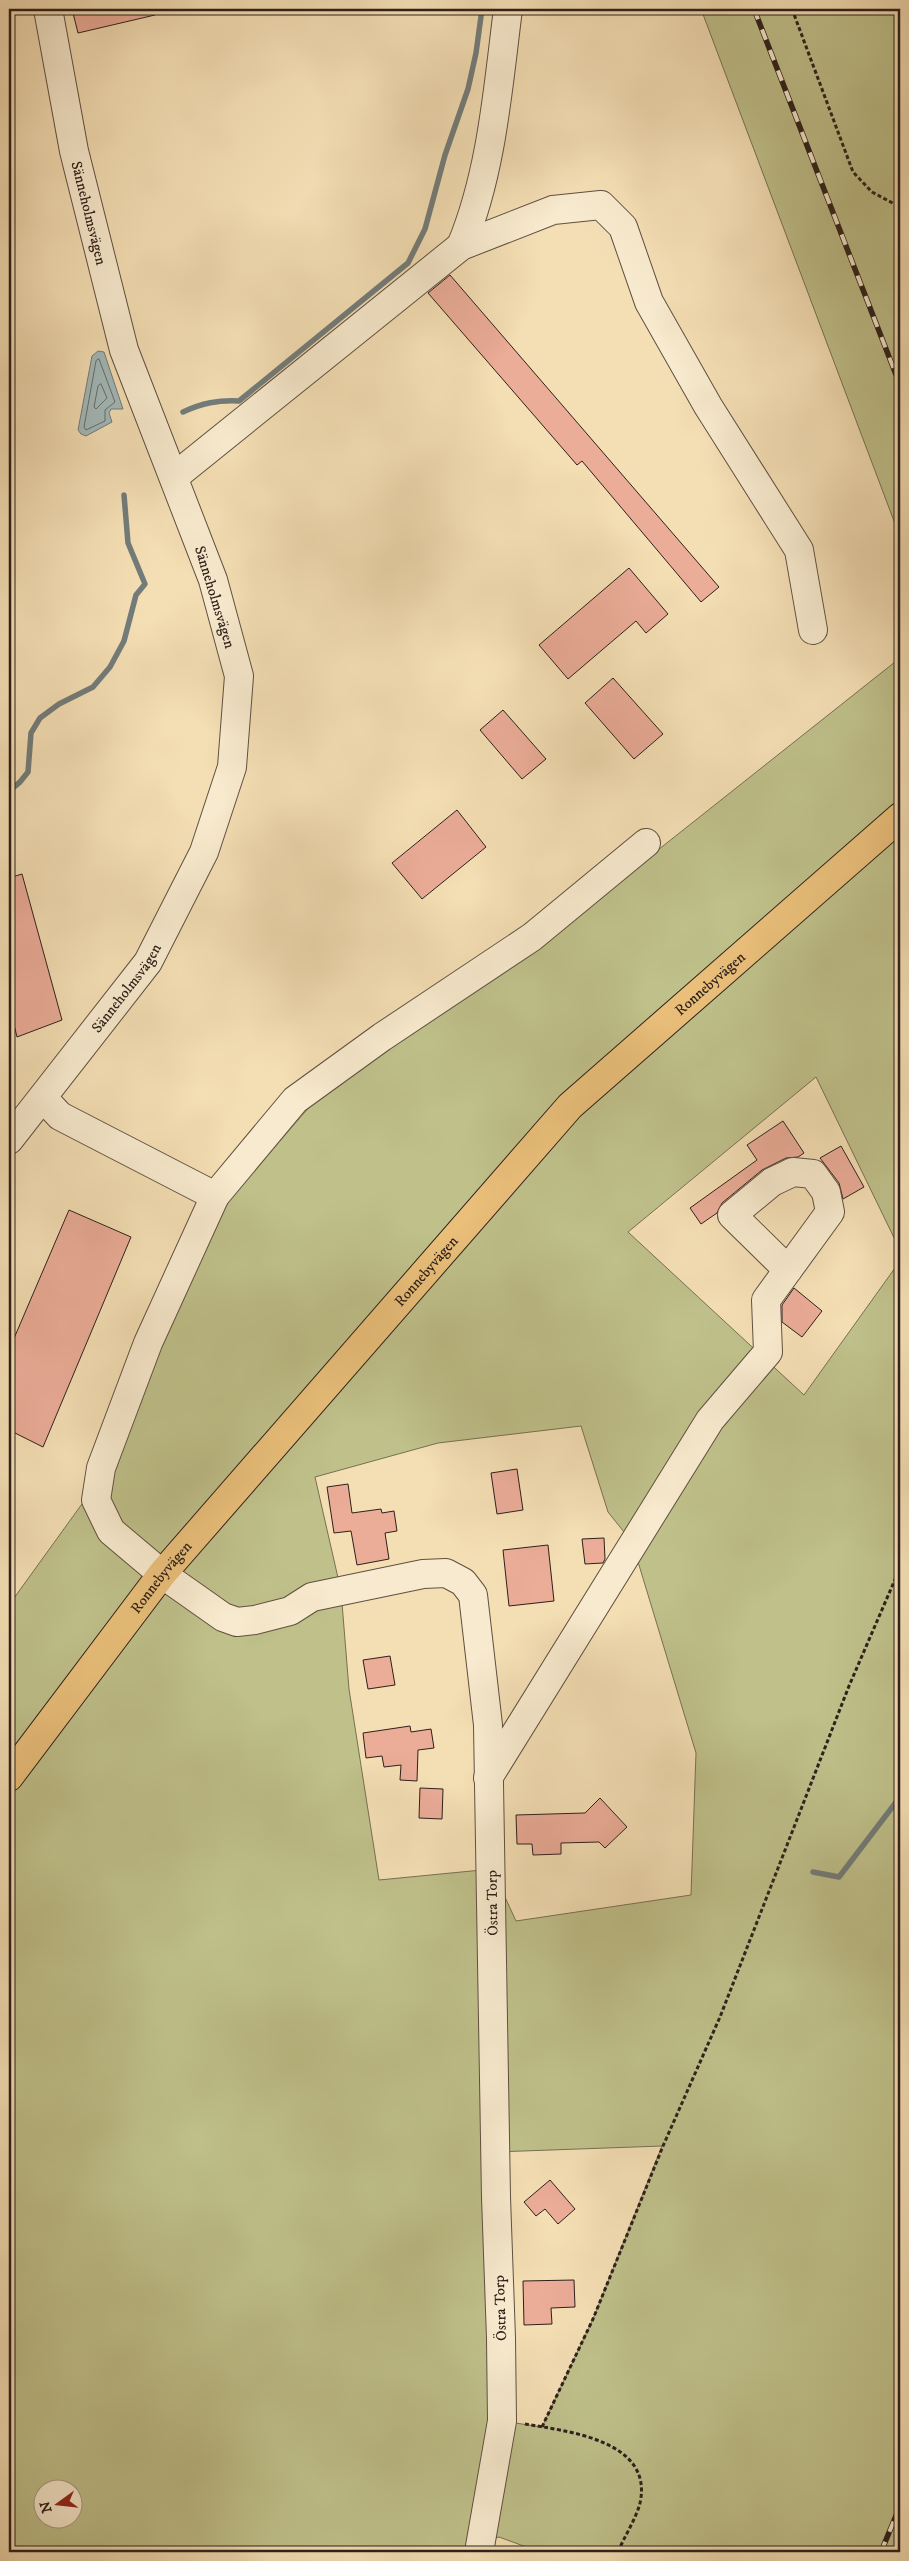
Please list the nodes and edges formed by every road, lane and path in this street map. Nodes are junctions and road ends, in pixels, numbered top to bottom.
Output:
1 (48, 9) edge
2 (508, 9) edge
3 (792, 9) edge
4 (900, 206) edge
5 (461, 246) junction
6 (174, 477) junction
7 (813, 630) dead end
8 (900, 817) edge
9 (646, 843) dead end
10 (43, 1098) junction
11 (9, 1140) edge
12 (215, 1196) junction
13 (788, 1270) dead end
14 (900, 1568) edge
15 (162, 1574) junction
16 (9, 1777) edge
17 (488, 1778) junction
18 (502, 2421) junction
19 (542, 2427) junction
20 (479, 2552) edge
21 (618, 2552) edge

1 - 6 street, Sänneholmsvägen
2 - 5 street
3 - 4 path
5 - 6 street
5 - 7 street
6 - 10 street, Sänneholmsvägen
8 - 15 main road, Ronnebyvägen
9 - 12 street, Östra Torp
10 - 11 street, Sänneholmsvägen
10 - 12 street
12 - 15 street, Östra Torp
13 - 17 street
14 - 19 path
15 - 16 main road, Ronnebyvägen
15 - 17 street, Östra Torp
17 - 18 street, Östra Torp
18 - 19 path
18 - 20 street, Östra Torp
19 - 21 path

